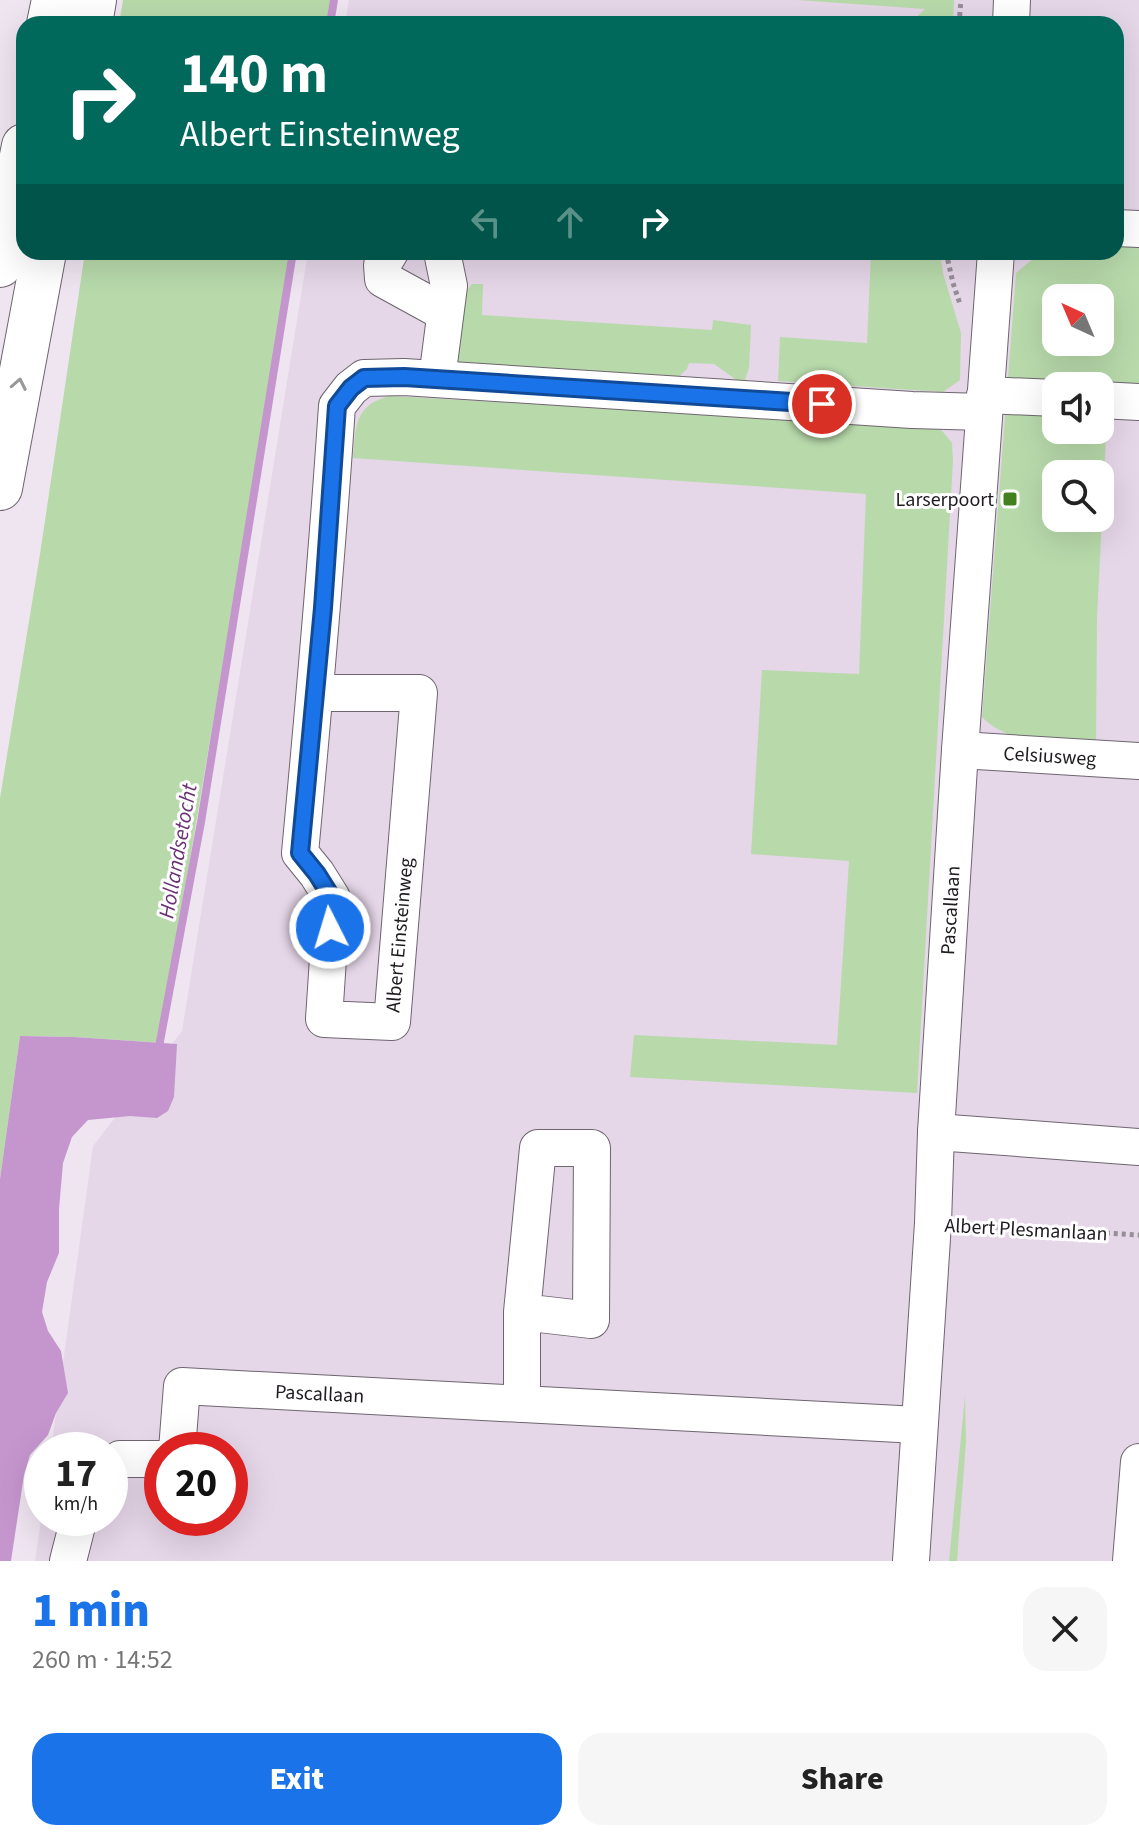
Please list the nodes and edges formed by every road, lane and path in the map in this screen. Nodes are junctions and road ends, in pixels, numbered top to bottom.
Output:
1 (16, 186) edge
2 (43, 260) edge
3 (385, 260) edge
4 (444, 260) edge
5 (995, 260) edge
6 (0, 265) edge
7 (445, 313) junction
8 (437, 379) junction
9 (1042, 399) edge
10 (1114, 401) edge
11 (1139, 402) edge
12 (985, 403) junction
13 (0, 488) edge
14 (315, 693) junction
15 (960, 750) junction
16 (1139, 761) edge
17 (936, 1132) junction
18 (1139, 1147) edge
19 (933, 1223) junction
20 (1139, 1235) edge
21 (522, 1312) junction
22 (522, 1404) junction
23 (918, 1425) junction
24 (178, 1432) edge
25 (1139, 1462) edge
26 (74, 1536) edge
27 (68, 1561) edge
28 (911, 1561) edge
29 (1131, 1561) edge

1 - 6 highway
13 -> 2 highway
3 - 7 street
4 - 7 street
5 - 12 street, Pascallaan
7 - 8 street
8 - 12 street, Albert Einsteinweg
8 - 14 street, Albert Einsteinweg
9 - 12 street
10 - 11 street
12 - 15 street, Pascallaan
14 - 14 street, Albert Einsteinweg
15 - 16 street, Celsiusweg
15 - 17 street, Pascallaan
17 - 18 street
17 - 19 street, Pascallaan
19 - 20 path, Albert Plesmanlaan
19 - 23 street, Pascallaan
21 - 21 street
21 - 22 street
22 - 23 street, Pascallaan
22 - 24 street, Pascallaan
23 - 28 street, Pascallaan
25 - 29 street
26 - 27 street

